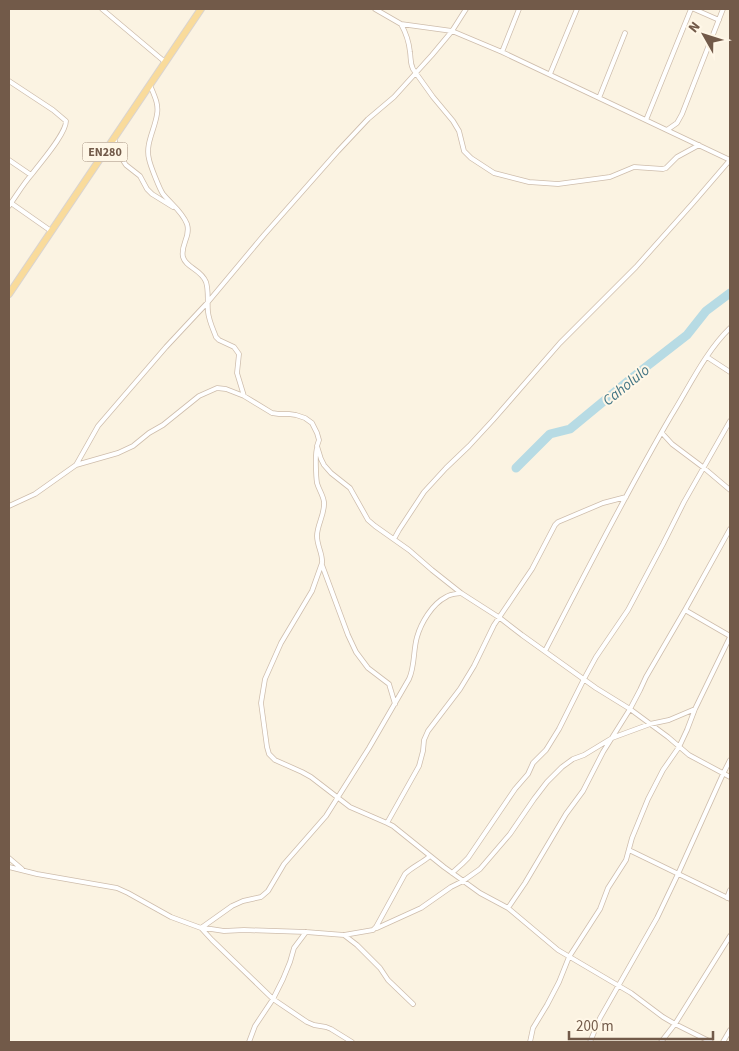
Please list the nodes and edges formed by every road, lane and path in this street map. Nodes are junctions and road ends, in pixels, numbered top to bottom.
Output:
1 (102, 9) edge
2 (201, 9) edge
3 (375, 9) edge
4 (466, 9) edge
5 (519, 9) edge
6 (577, 9) edge
7 (693, 9) edge
8 (723, 9) edge
9 (719, 20) junction
10 (401, 24) junction
11 (452, 31) junction
12 (624, 33) dead end
13 (502, 52) junction
14 (165, 62) junction
15 (416, 74) junction
16 (550, 74) junction
17 (9, 81) edge
18 (150, 85) junction
19 (599, 98) junction
20 (646, 120) junction
21 (667, 130) junction
22 (114, 139) junction
23 (699, 145) junction
24 (9, 160) edge
25 (730, 160) edge
26 (31, 175) junction
27 (10, 204) edge
28 (178, 209) junction
29 (51, 232) junction
30 (9, 294) edge
31 (208, 302) junction
32 (730, 328) edge
33 (707, 357) junction
34 (730, 372) edge
35 (244, 396) junction
36 (730, 421) edge
37 (662, 433) junction
38 (317, 446) junction
39 (76, 465) junction
40 (704, 468) junction
41 (730, 490) edge
42 (626, 497) junction
43 (9, 506) edge
44 (730, 528) edge
45 (394, 540) junction
46 (322, 564) junction
47 (461, 593) junction
48 (685, 610) junction
49 (500, 618) junction
50 (730, 636) edge
51 (545, 651) junction
52 (584, 678) junction
53 (395, 704) junction
54 (630, 709) junction
55 (695, 709) junction
56 (650, 724) junction
57 (612, 738) junction
58 (679, 747) junction
59 (730, 760) edge
60 (723, 774) junction
61 (730, 777) edge
62 (338, 798) junction
63 (387, 823) junction
64 (629, 850) junction
65 (430, 856) junction
66 (9, 858) edge
67 (9, 867) edge
68 (24, 870) junction
69 (452, 873) junction
70 (678, 874) junction
71 (463, 881) junction
72 (730, 890) edge
73 (728, 899) edge
74 (508, 908) junction
75 (201, 928) junction
76 (373, 930) junction
77 (306, 932) junction
78 (344, 935) junction
79 (730, 936) edge
80 (569, 957) junction
81 (618, 986) junction
82 (272, 999) junction
83 (413, 1004) dead end
84 (675, 1024) junction
85 (730, 1030) edge
86 (250, 1042) edge
87 (352, 1042) edge
88 (530, 1042) edge
89 (590, 1042) edge
90 (661, 1042) edge
91 (711, 1042) edge
92 (723, 1042) edge

1 - 14 street
2 - 14 main road, EN280
3 - 10 street
4 - 11 street
5 - 13 street
6 - 16 street
7 - 9 street
7 - 20 street
8 - 9 street
9 - 21 street
10 - 11 street
10 - 15 street
11 - 13 street
11 - 15 street
12 - 19 street
13 - 16 street
14 - 18 main road, EN280
15 - 23 street
15 - 31 street
16 - 19 street
17 - 26 street
18 - 22 main road, EN280
18 - 28 street
19 - 20 street
20 - 21 street
21 - 23 street
22 - 28 street
22 - 29 main road, EN280
23 - 25 street
24 - 26 street
25 - 45 street
26 - 27 street
27 - 29 street
28 - 31 street
29 - 30 main road, EN280
31 - 35 street
31 - 39 street
32 - 33 street
33 - 34 street
33 - 37 street
35 - 38 street
35 - 39 street
36 - 40 street
37 - 40 street
37 - 42 street
38 - 45 street
38 - 46 street
39 - 43 street
40 - 41 street
40 - 52 street
42 - 49 street
42 - 51 street
44 - 48 street
45 - 47 street
46 - 53 street
46 - 62 street
47 - 49 street
47 - 53 street
48 - 50 street
48 - 54 street
49 - 51 street
49 - 63 street
50 - 55 street
51 - 52 street
52 - 54 street
52 - 69 street
53 - 62 street
54 - 56 street
54 - 57 street
55 - 56 street
55 - 58 street
56 - 57 street
56 - 58 street
57 - 71 street
57 - 74 street
58 - 60 street
58 - 64 street
59 - 60 street
60 - 61 street
60 - 70 street
62 - 63 street
62 - 75 street
63 - 65 street
64 - 70 street
64 - 80 street
65 - 69 street
65 - 76 street
66 - 68 street
67 - 68 street
68 - 75 street
69 - 71 street
70 - 73 street
70 - 81 street
71 - 74 street
71 - 76 street
72 - 73 street
74 - 80 street
75 - 77 street
75 - 82 street
76 - 78 street
77 - 78 street
77 - 82 street
78 - 83 street
79 - 84 street
80 - 81 street
80 - 88 street
81 - 84 street
81 - 89 street
82 - 86 street
82 - 87 street
84 - 90 street
84 - 91 street
85 - 92 street

